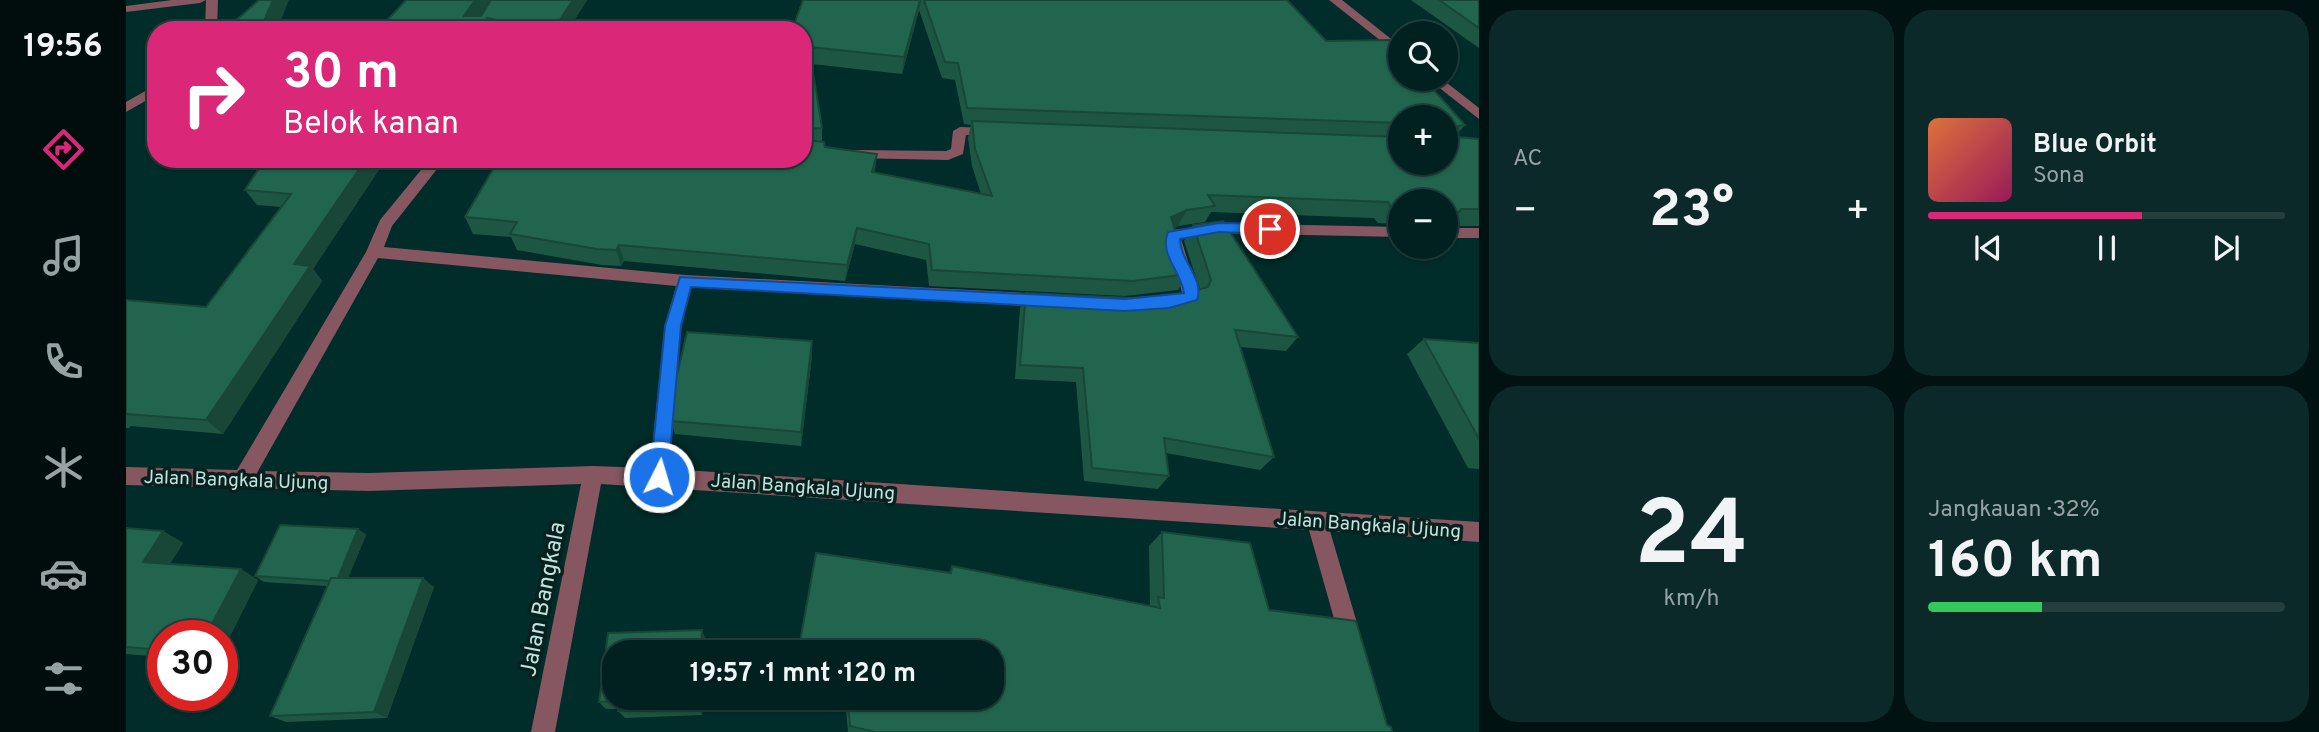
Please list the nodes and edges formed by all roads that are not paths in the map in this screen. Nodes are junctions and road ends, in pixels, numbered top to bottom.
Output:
1 (200, 0) edge
2 (212, 0) edge
3 (1335, 0) edge
4 (126, 9) edge
5 (211, 21) edge
6 (1388, 42) edge
7 (1449, 91) edge
8 (147, 95) edge
9 (126, 108) edge
10 (1479, 115) edge
11 (1001, 132) edge
12 (834, 153) edge
13 (431, 168) edge
14 (1388, 232) edge
15 (1458, 233) edge
16 (1479, 233) edge
17 (373, 252) junction
18 (685, 281) junction
19 (1065, 301) edge
20 (1158, 303) edge
21 (593, 475) junction
22 (126, 476) edge
23 (659, 477) junction
24 (243, 478) junction
25 (1316, 519) junction
26 (1479, 532) edge
27 (1358, 666) edge
28 (543, 732) edge

1 - 4 street
2 - 5 street
3 - 6 street
7 - 10 street
8 - 9 street
11 - 12 street
13 - 17 street
14 - 20 street
15 - 16 street
17 - 18 street
17 - 24 street
18 - 19 street
18 - 23 street
21 - 23 street, Jalan Bangkala Ujung
21 - 24 street, Jalan Bangkala Ujung
21 - 28 street, Jalan Bangkala
22 - 24 street, Jalan Bangkala Ujung
23 - 25 street, Jalan Bangkala Ujung
25 - 26 street, Jalan Bangkala Ujung
25 - 27 street

